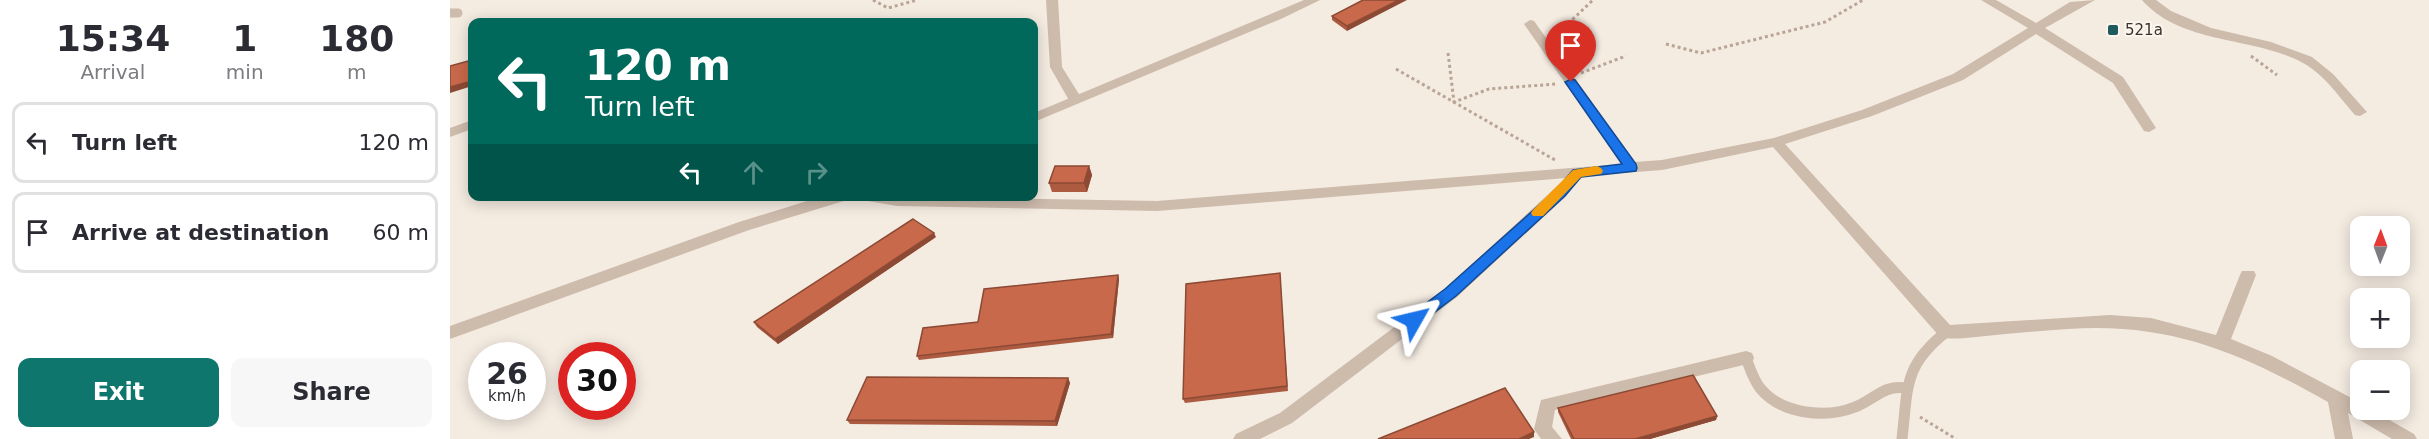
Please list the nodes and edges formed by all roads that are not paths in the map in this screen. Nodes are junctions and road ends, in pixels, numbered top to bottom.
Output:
1 (1052, 0) edge
2 (1314, 0) edge
3 (1987, 0) edge
4 (2057, 0) edge
5 (2089, 0) edge
6 (2148, 0) edge
7 (1530, 24) dead end
8 (2041, 24) junction
9 (1075, 99) junction
10 (2360, 112) dead end
11 (1038, 116) edge
12 (468, 126) edge
13 (2149, 128) dead end
14 (450, 133) edge
15 (1776, 142) junction
16 (1631, 168) junction
17 (1578, 173) junction
18 (826, 201) edge
19 (897, 201) edge
20 (2248, 275) dead end
21 (1946, 332) junction
22 (450, 333) edge
23 (2221, 343) junction
24 (1746, 358) joint
25 (1906, 388) junction
26 (2336, 398) junction
27 (1242, 439) edge
28 (1553, 439) edge
29 (1902, 439) edge
30 (2344, 439) edge
31 (2408, 439) edge

1 - 9 street
2 - 9 street
3 - 8 street
4 - 8 street
5 - 8 street
6 - 10 street
7 - 16 street
8 - 13 street
8 - 15 street
9 - 11 street
12 - 14 street
15 - 16 street
15 - 21 street
16 - 17 street
17 - 19 street
17 - 27 street
18 - 22 street
20 - 23 street
21 - 23 street
21 - 25 lane
23 - 26 street
24 - 25 lane
24 - 28 street
25 - 29 lane
26 - 30 street
26 - 31 street

